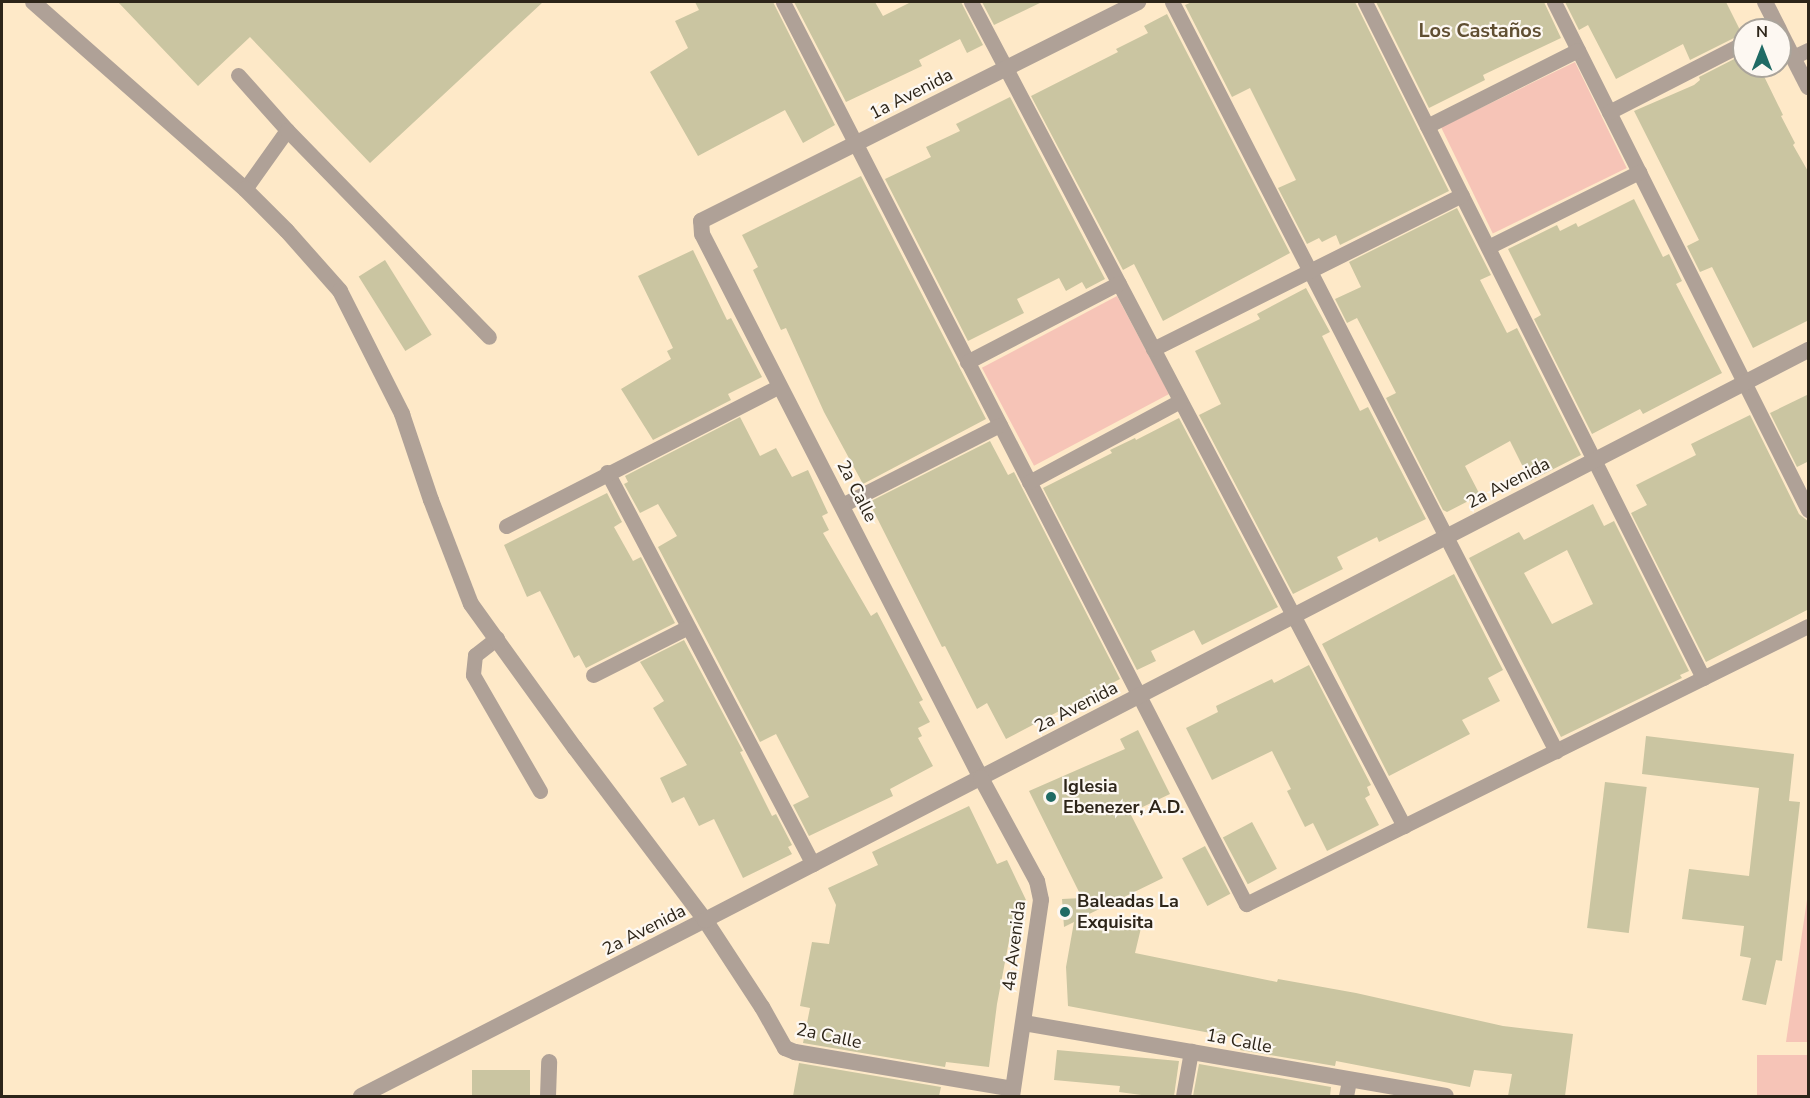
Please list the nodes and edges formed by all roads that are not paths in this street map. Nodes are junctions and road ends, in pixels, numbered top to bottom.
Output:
1 (33, 2) edge
2 (783, 2) edge
3 (971, 2) edge
4 (1138, 2) edge
5 (1172, 2) edge
6 (1365, 2) edge
7 (1554, 2) edge
8 (1765, 2) edge
9 (1771, 18) edge
10 (1732, 49) edge
11 (1578, 50) junction
12 (1809, 50) edge
13 (1793, 57) joint
14 (1006, 68) junction
15 (238, 75) dead end
16 (1809, 87) edge
17 (1609, 112) junction
18 (1427, 126) junction
19 (287, 130) junction
20 (855, 144) junction
21 (1639, 172) junction
22 (245, 189) junction
23 (1462, 195) junction
24 (701, 221) joint
25 (1488, 248) junction
26 (1310, 270) junction
27 (1119, 283) junction
28 (489, 337) dead end
29 (1153, 348) junction
30 (1809, 350) edge
31 (967, 362) junction
32 (1744, 383) junction
33 (779, 386) junction
34 (1180, 400) junction
35 (1000, 425) junction
36 (1594, 461) junction
37 (607, 472) junction
38 (1029, 482) junction
39 (842, 505) junction
40 (1809, 510) edge
41 (506, 526) dead end
42 (1447, 537) junction
43 (1294, 616) junction
44 (1809, 626) edge
45 (688, 627) junction
46 (498, 638) junction
47 (592, 675) dead end
48 (1703, 678) junction
49 (1139, 696) junction
50 (1556, 750) junction
51 (981, 778) junction
52 (540, 791) dead end
53 (1404, 826) junction
54 (813, 864) junction
55 (705, 920) junction
56 (1024, 1023) junction
57 (1191, 1052) junction
58 (549, 1062) dead end
59 (1347, 1089) edge
60 (1012, 1093) edge
61 (361, 1096) edge
62 (548, 1096) edge
63 (1183, 1096) edge
64 (1446, 1096) edge

1 - 22 street, 2a Calle
2 - 20 lane
3 - 14 lane
4 - 14 street, 1a Avenida
5 - 26 lane
6 - 18 lane
7 - 11 lane
8 - 9 street
10 - 17 lane
11 - 17 lane
11 - 18 lane
12 - 13 lane
13 - 16 street
14 - 20 street, 1a Avenida
14 - 27 lane
15 - 19 lane
17 - 21 lane
18 - 23 lane
19 - 22 lane
19 - 28 lane
20 - 24 street, 1a Avenida
20 - 31 lane
21 - 25 lane
21 - 32 lane
22 - 46 street, 2a Calle
23 - 25 lane
23 - 26 lane
24 - 33 street, 2a Calle
25 - 36 lane
26 - 29 lane
26 - 42 lane
27 - 29 lane
27 - 31 lane
29 - 34 lane
30 - 32 street, 2a Avenida
31 - 35 lane
32 - 36 street, 2a Avenida
32 - 40 lane
33 - 37 lane
33 - 39 street, 2a Calle
34 - 38 lane
34 - 43 lane
35 - 38 lane
35 - 39 lane
36 - 42 street, 2a Avenida
36 - 48 lane
37 - 41 lane
37 - 45 lane
38 - 49 lane
39 - 51 street, 2a Calle
42 - 43 street, 2a Avenida
42 - 50 lane
43 - 49 street, 2a Avenida
43 - 53 lane
44 - 48 lane
45 - 47 lane
45 - 54 lane
46 - 52 lane
46 - 55 street, 2a Calle
48 - 50 lane
49 - 51 street, 2a Avenida
49 - 53 lane
50 - 53 lane
51 - 54 street, 2a Avenida
51 - 56 street, 4a Avenida
54 - 55 street, 2a Avenida
55 - 60 street, 2a Calle
55 - 61 street, 2a Avenida
56 - 57 street, 1a Calle
56 - 60 street, 4a Avenida
57 - 59 street, 1a Calle
57 - 63 lane
58 - 62 street
59 - 64 street, 1a Calle

